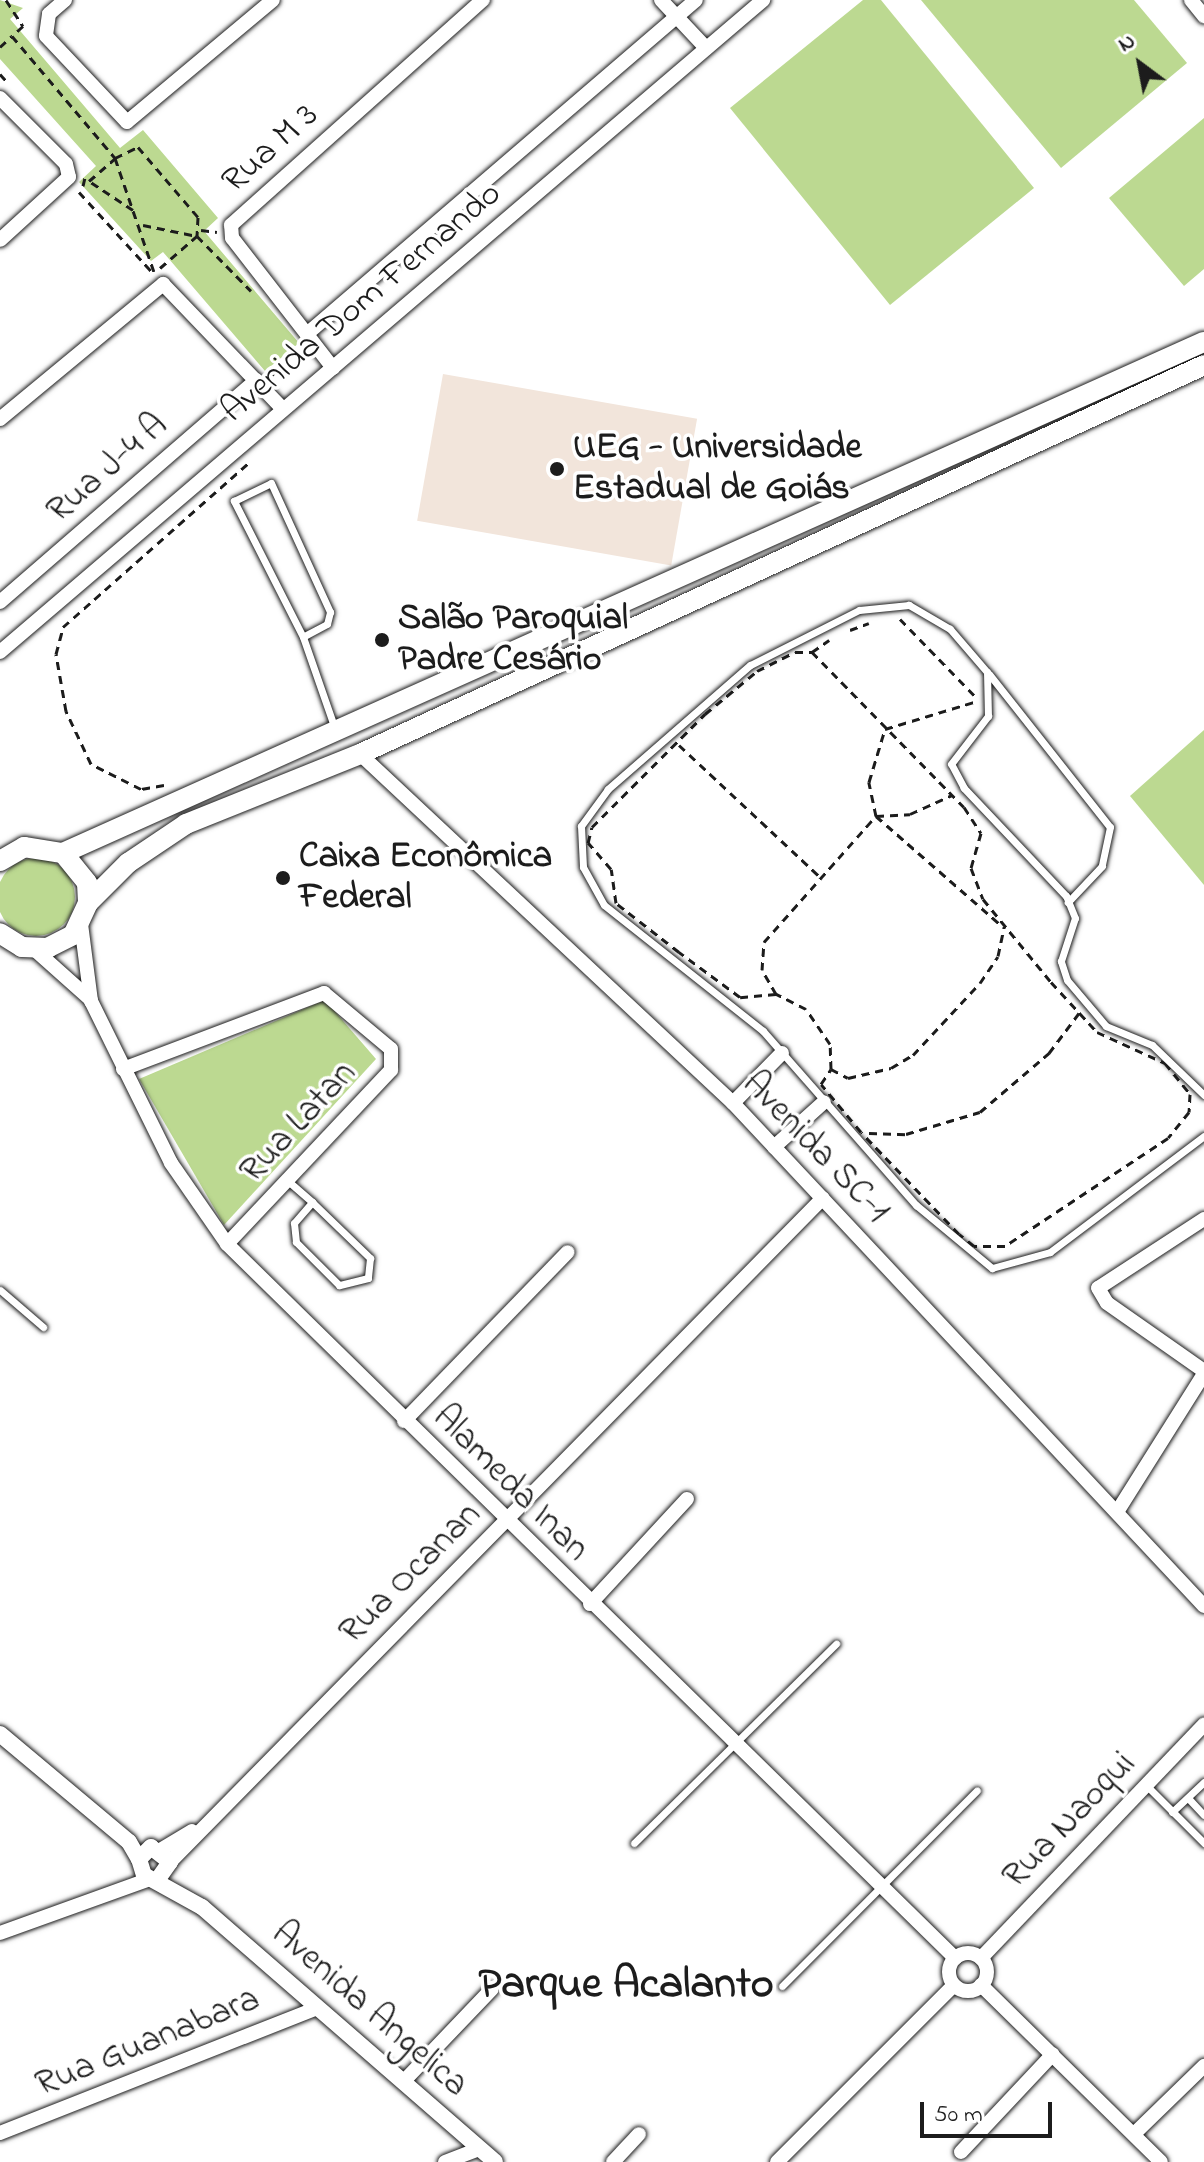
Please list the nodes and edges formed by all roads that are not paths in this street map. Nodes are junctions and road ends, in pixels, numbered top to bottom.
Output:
1 (65, 0) edge
2 (273, 0) edge
3 (483, 0) edge
4 (661, 0) edge
5 (696, 0) edge
6 (763, 0) edge
7 (1191, 0) edge
8 (1204, 16) edge
9 (677, 17) junction
10 (706, 48) junction
11 (0, 98) edge
12 (0, 240) edge
13 (304, 337) junction
14 (1201, 354) edge
15 (333, 368) junction
16 (258, 378) junction
17 (283, 409) junction
18 (0, 419) edge
19 (0, 602) edge
20 (303, 637) junction
21 (0, 652) edge
22 (987, 672) junction
23 (335, 729) junction
24 (360, 754) junction
25 (63, 853) junction
26 (0, 861) edge
27 (1068, 902) junction
28 (88, 903) junction
29 (81, 924) junction
30 (3, 938) edge
31 (34, 949) junction
32 (91, 1001) junction
33 (782, 1053) junction
34 (123, 1069) junction
35 (1204, 1095) edge
36 (824, 1102) junction
37 (733, 1103) junction
38 (1204, 1136) edge
39 (774, 1147) junction
40 (286, 1180) junction
41 (823, 1198) junction
42 (312, 1202) junction
43 (1204, 1219) edge
44 (227, 1244) junction
45 (568, 1252) dead end
46 (0, 1290) edge
47 (43, 1327) dead end
48 (1204, 1372) edge
49 (404, 1421) junction
50 (687, 1499) dead end
51 (1117, 1512) junction
52 (505, 1522) junction
53 (590, 1604) junction
54 (1204, 1606) edge
55 (836, 1644) dead end
56 (1204, 1725) edge
57 (0, 1734) edge
58 (736, 1745) junction
59 (1204, 1782) edge
60 (1145, 1784) junction
61 (977, 1790) dead end
62 (1188, 1798) junction
63 (1172, 1812) junction
64 (1204, 1815) edge
65 (634, 1843) dead end
66 (1204, 1843) edge
67 (154, 1864) junction
68 (883, 1885) junction
69 (0, 1933) edge
70 (955, 1958) junction
71 (981, 1958) junction
72 (954, 1985) junction
73 (981, 1985) junction
74 (782, 1986) dead end
75 (492, 1989) dead end
76 (317, 2008) junction
77 (1053, 2054) junction
78 (1204, 2066) edge
79 (404, 2081) junction
80 (0, 2133) edge
81 (639, 2134) dead end
82 (1134, 2134) junction
83 (479, 2149) junction
84 (961, 2152) dead end
85 (445, 2162) edge
86 (495, 2162) edge
87 (613, 2162) edge
88 (777, 2162) edge
89 (1161, 2162) edge

1 - 2 street
3 - 13 street, Rua M 3
4 - 9 street
5 - 9 street
6 - 10 street, Avenida Dom Fernando
7 - 8 street
9 - 10 street
9 - 13 street
10 - 15 street, Avenida Dom Fernando
11 - 12 street
13 - 15 street, Rua M 3
14 - 23 main road
14 - 24 main road
15 - 17 street, Avenida Dom Fernando
16 - 17 street
16 - 18 street
16 - 19 street, Rua J-4 A
17 - 21 street, Avenida Dom Fernando
20 - 20 lane
20 - 23 lane
22 - 27 lane
22 - 27 lane
22 - 33 lane
23 - 25 main road
24 - 28 main road
24 - 37 street, Avenida SC-1
25 - 26 main road
25 - 28 main road
27 - 35 lane
28 - 29 main road
29 - 31 main road
29 - 32 street, Alameda Inan
30 - 31 main road
31 - 32 street, Alameda Inan
32 - 34 street, Alameda Inan
33 - 36 lane
33 - 37 street
34 - 40 street, Rua Latan
34 - 44 street, Alameda Inan
36 - 38 lane
36 - 39 street
37 - 39 street, Avenida SC-1
39 - 41 street, Avenida SC-1
40 - 42 lane
40 - 44 street, Rua Latan
41 - 51 street, Avenida SC-1
41 - 52 street, Rua Ocanan
42 - 42 lane
43 - 48 street
44 - 49 street, Alameda Inan
45 - 49 street
46 - 47 lane
48 - 51 street
49 - 52 street, Alameda Inan
50 - 53 street
51 - 54 street, Avenida SC-1
52 - 53 street, Alameda Inan
52 - 67 street, Rua Ocanan
53 - 58 street, Alameda Inan
55 - 58 lane
56 - 60 street, Rua Naoqui
57 - 67 street
58 - 65 lane
58 - 68 street, Alameda Inan
59 - 62 lane
60 - 63 lane
60 - 71 street, Rua Naoqui
61 - 68 lane
62 - 63 lane
62 - 64 lane
63 - 66 lane
67 - 69 street, Rua Ocanan
67 - 76 street, Avenida Angelica
68 - 70 street, Alameda Inan
68 - 74 lane
70 - 71 street
70 - 72 street
71 - 73 street
72 - 73 street
72 - 88 street
73 - 77 street
75 - 79 street
76 - 79 street, Avenida Angelica
76 - 80 street, Rua Guanabara
77 - 82 street
77 - 84 street
78 - 82 street
79 - 83 street, Avenida Angelica
81 - 87 street
82 - 89 street
83 - 85 street
83 - 86 street, Avenida Angelica

